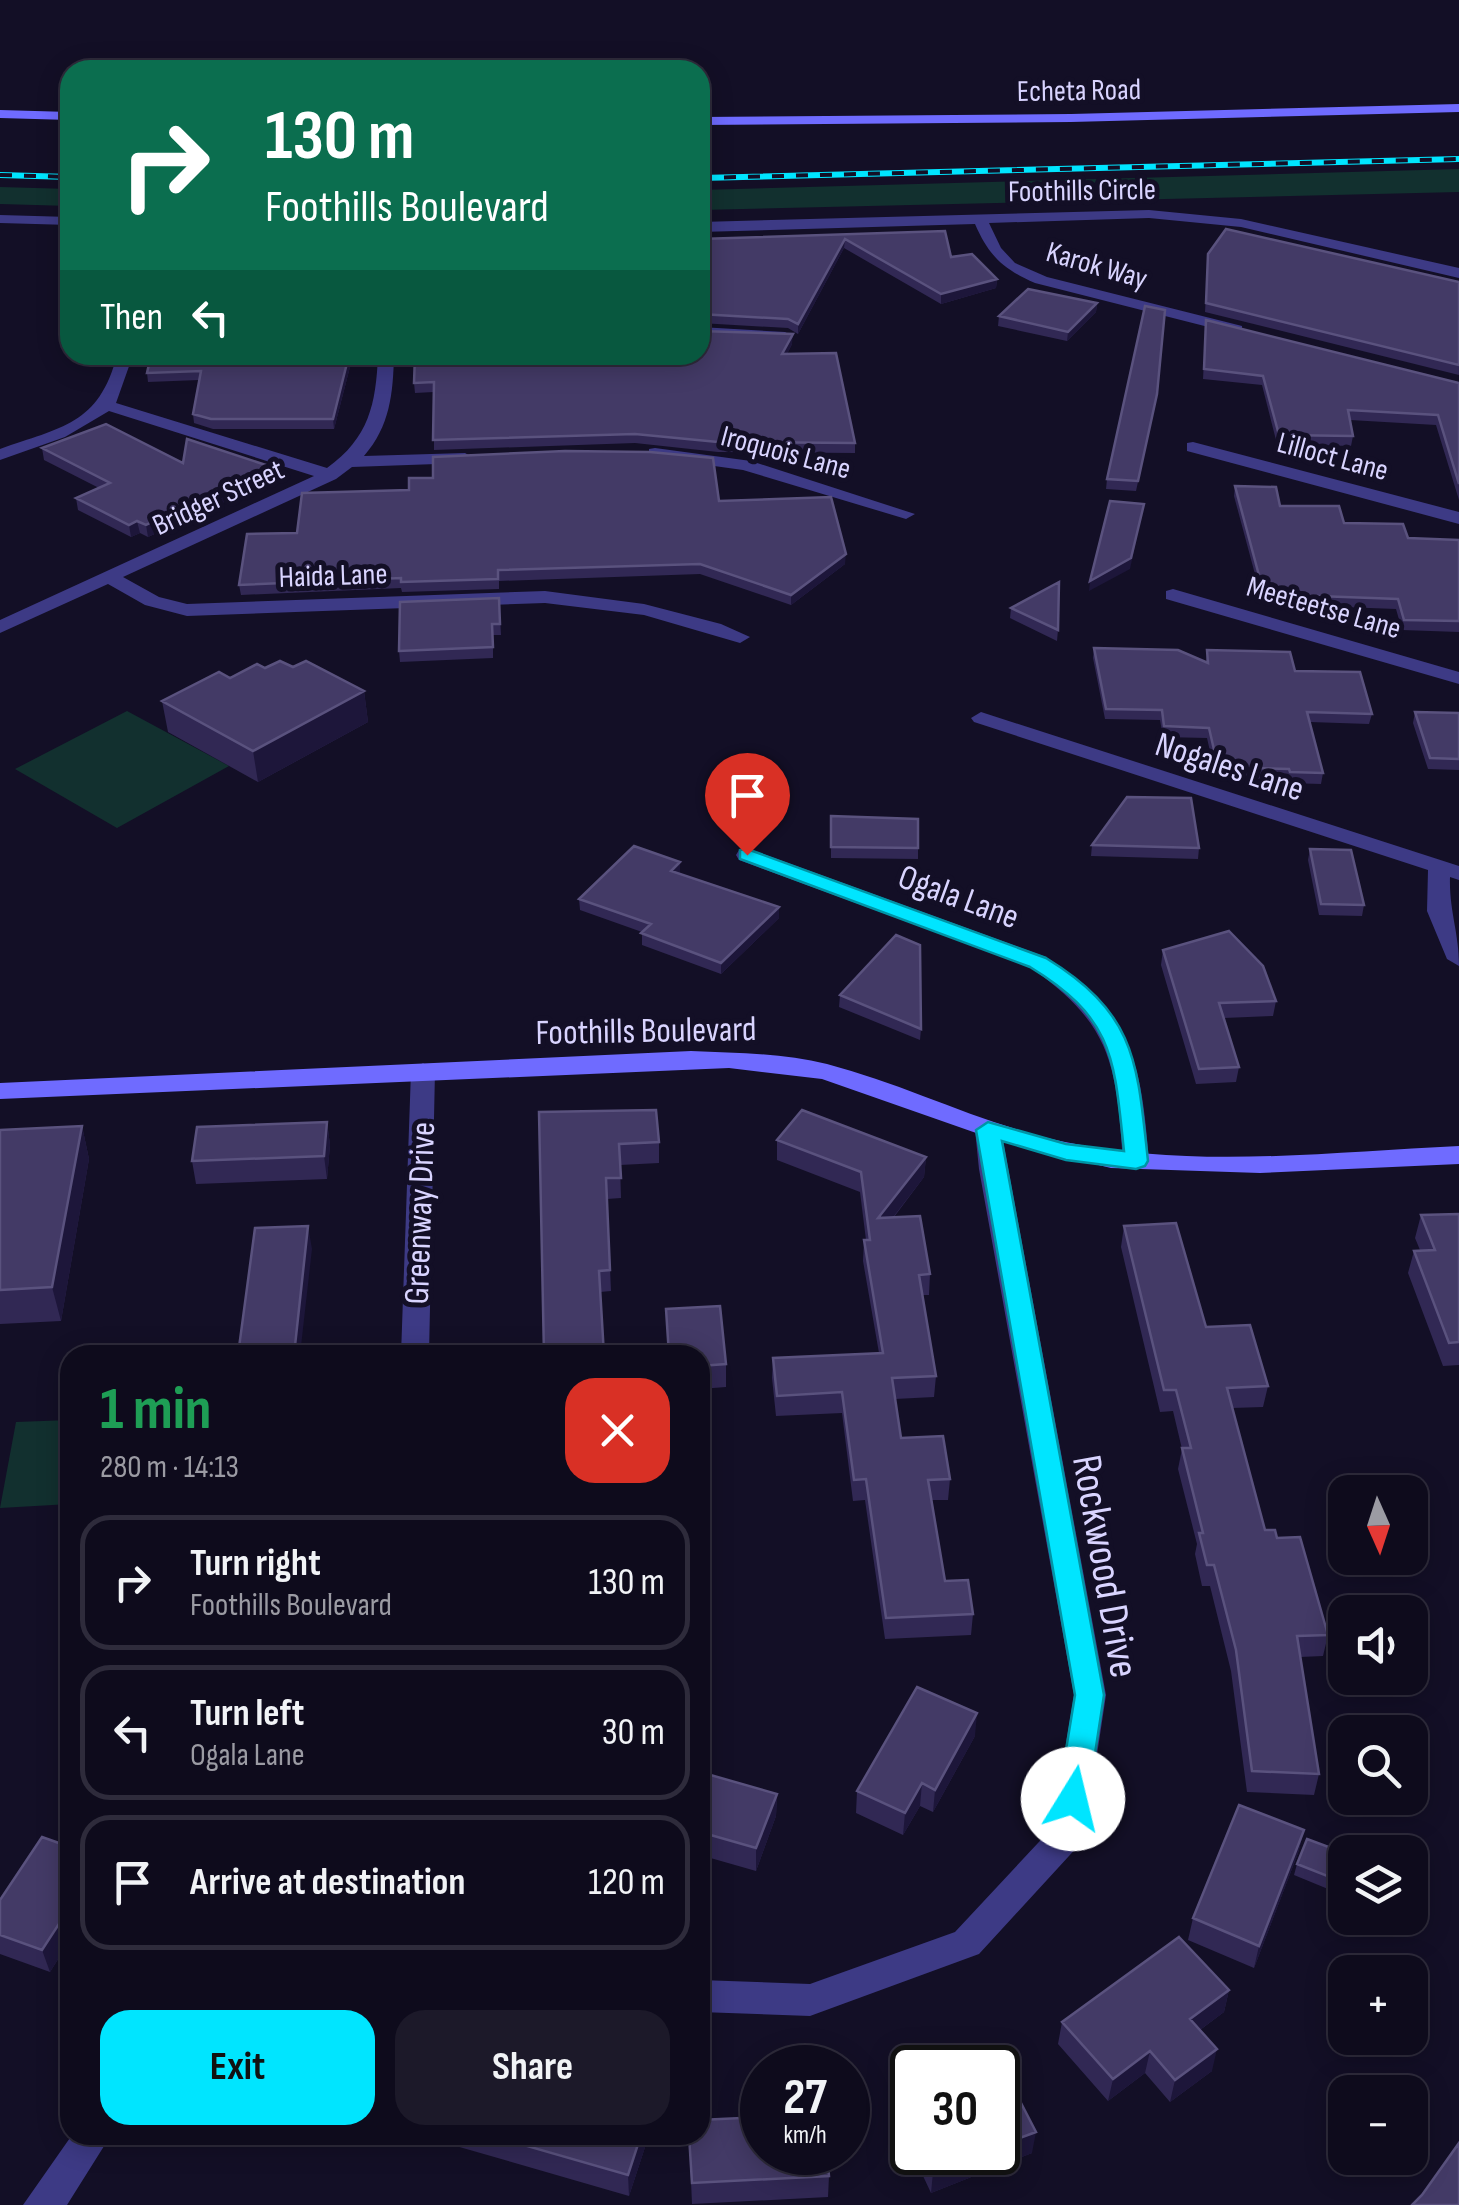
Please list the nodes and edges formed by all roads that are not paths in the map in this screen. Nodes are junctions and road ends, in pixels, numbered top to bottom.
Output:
1 (1459, 108) edge
2 (0, 114) edge
3 (60, 116) edge
4 (710, 121) edge
5 (0, 218) edge
6 (980, 219) junction
7 (60, 221) edge
8 (710, 227) edge
9 (1401, 237) dead end
10 (1382, 255) junction
11 (1459, 273) edge
12 (1250, 332) edge
13 (710, 333) edge
14 (788, 337) edge
15 (122, 365) edge
16 (386, 365) edge
17 (106, 405) junction
18 (1193, 447) dead end
19 (635, 452) edge
20 (0, 456) edge
21 (483, 457) edge
22 (350, 462) junction
23 (330, 476) junction
24 (906, 514) dead end
25 (1459, 518) edge
26 (109, 578) junction
27 (1173, 595) dead end
28 (0, 627) edge
29 (740, 637) dead end
30 (1459, 678) edge
31 (981, 718) dead end
32 (747, 855) dead end
33 (1449, 871) edge
34 (1459, 958) edge
35 (423, 1071) junction
36 (0, 1091) edge
37 (988, 1130) junction
38 (1459, 1155) edge
39 (1136, 1161) junction
40 (415, 1345) edge
41 (710, 1996) edge
42 (87, 2145) edge
43 (42, 2205) edge

1 - 4 street, Echeta Road
2 - 3 street
5 - 7 street
6 - 8 street, Foothills Circle
6 - 10 street, Foothills Circle
6 - 12 street, Karok Way
9 - 10 street
10 - 11 street, Foothills Circle
13 - 14 street
15 - 17 street
16 - 22 street, Bridger Street
17 - 20 street
17 - 23 street
18 - 25 street, Lilloct Lane
19 - 24 street, Iroquois Lane
21 - 22 street
22 - 23 street, Bridger Street
23 - 26 street, Bridger Street
26 - 28 street, Bridger Street
26 - 29 street, Haida Lane
27 - 30 street, Meeteetse Lane
31 - 33 street, Nogales Lane
32 - 39 street, Ogala Lane
33 - 34 street
35 - 36 street, Foothills Boulevard
35 - 37 street, Foothills Boulevard
35 - 40 street, Greenway Drive
37 - 39 street, Foothills Boulevard
37 - 41 street, Rockwood Drive
38 - 39 street, Foothills Boulevard
42 - 43 street

